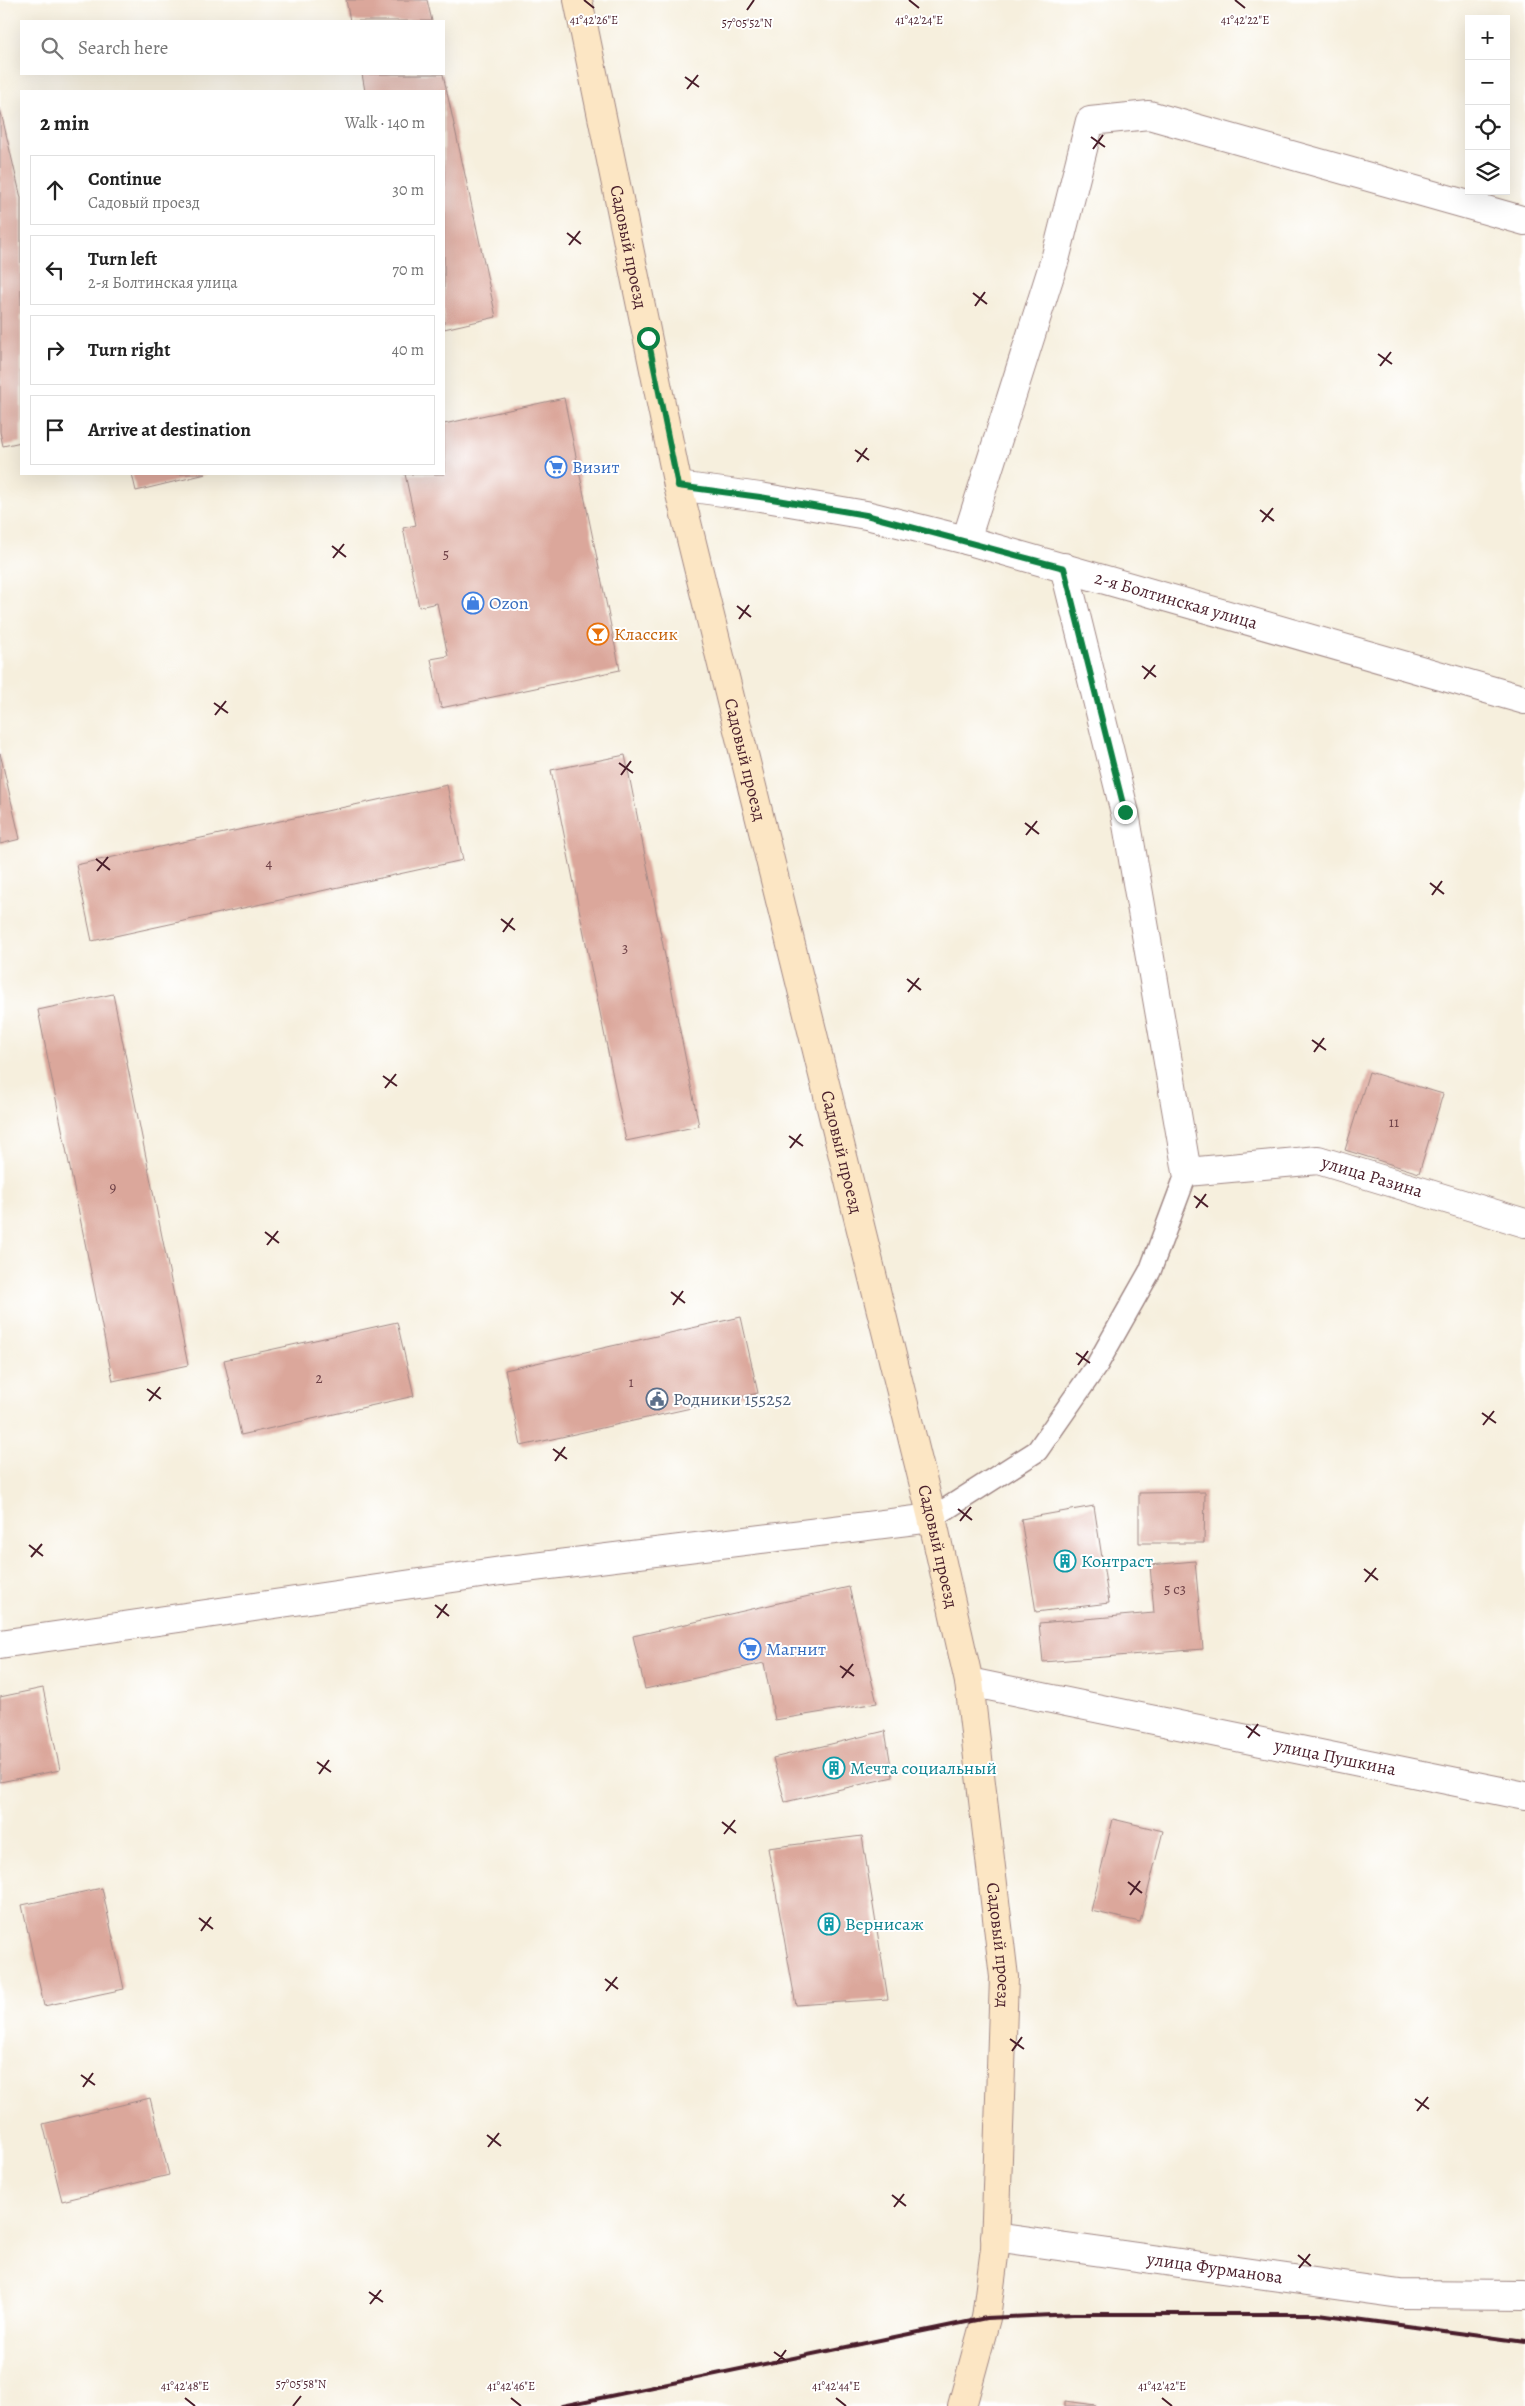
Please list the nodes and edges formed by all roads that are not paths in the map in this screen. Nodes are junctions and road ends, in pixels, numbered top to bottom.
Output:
1 (578, 0) edge
2 (1525, 221) edge
3 (678, 486) junction
4 (966, 540) junction
5 (1064, 568) junction
6 (1525, 700) edge
7 (1187, 1172) junction
8 (1525, 1223) edge
9 (932, 1518) junction
10 (0, 1644) edge
11 (969, 1682) junction
12 (1525, 1796) edge
13 (995, 2236) junction
14 (1525, 2295) edge
15 (962, 2406) edge

1 - 3 main road, Садовый проезд
2 - 4 street
3 - 4 street, 2-я Болтинская улица
3 - 9 main road, Садовый проезд
4 - 5 street, 2-я Болтинская улица
5 - 6 street, 2-я Болтинская улица
5 - 7 street
7 - 8 street, улица Разина
7 - 9 lane
9 - 10 street
9 - 11 main road, Садовый проезд
11 - 12 street, улица Пушкина
11 - 13 main road, Садовый проезд
13 - 14 street, улица Фурманова
13 - 15 main road, Садовый проезд

